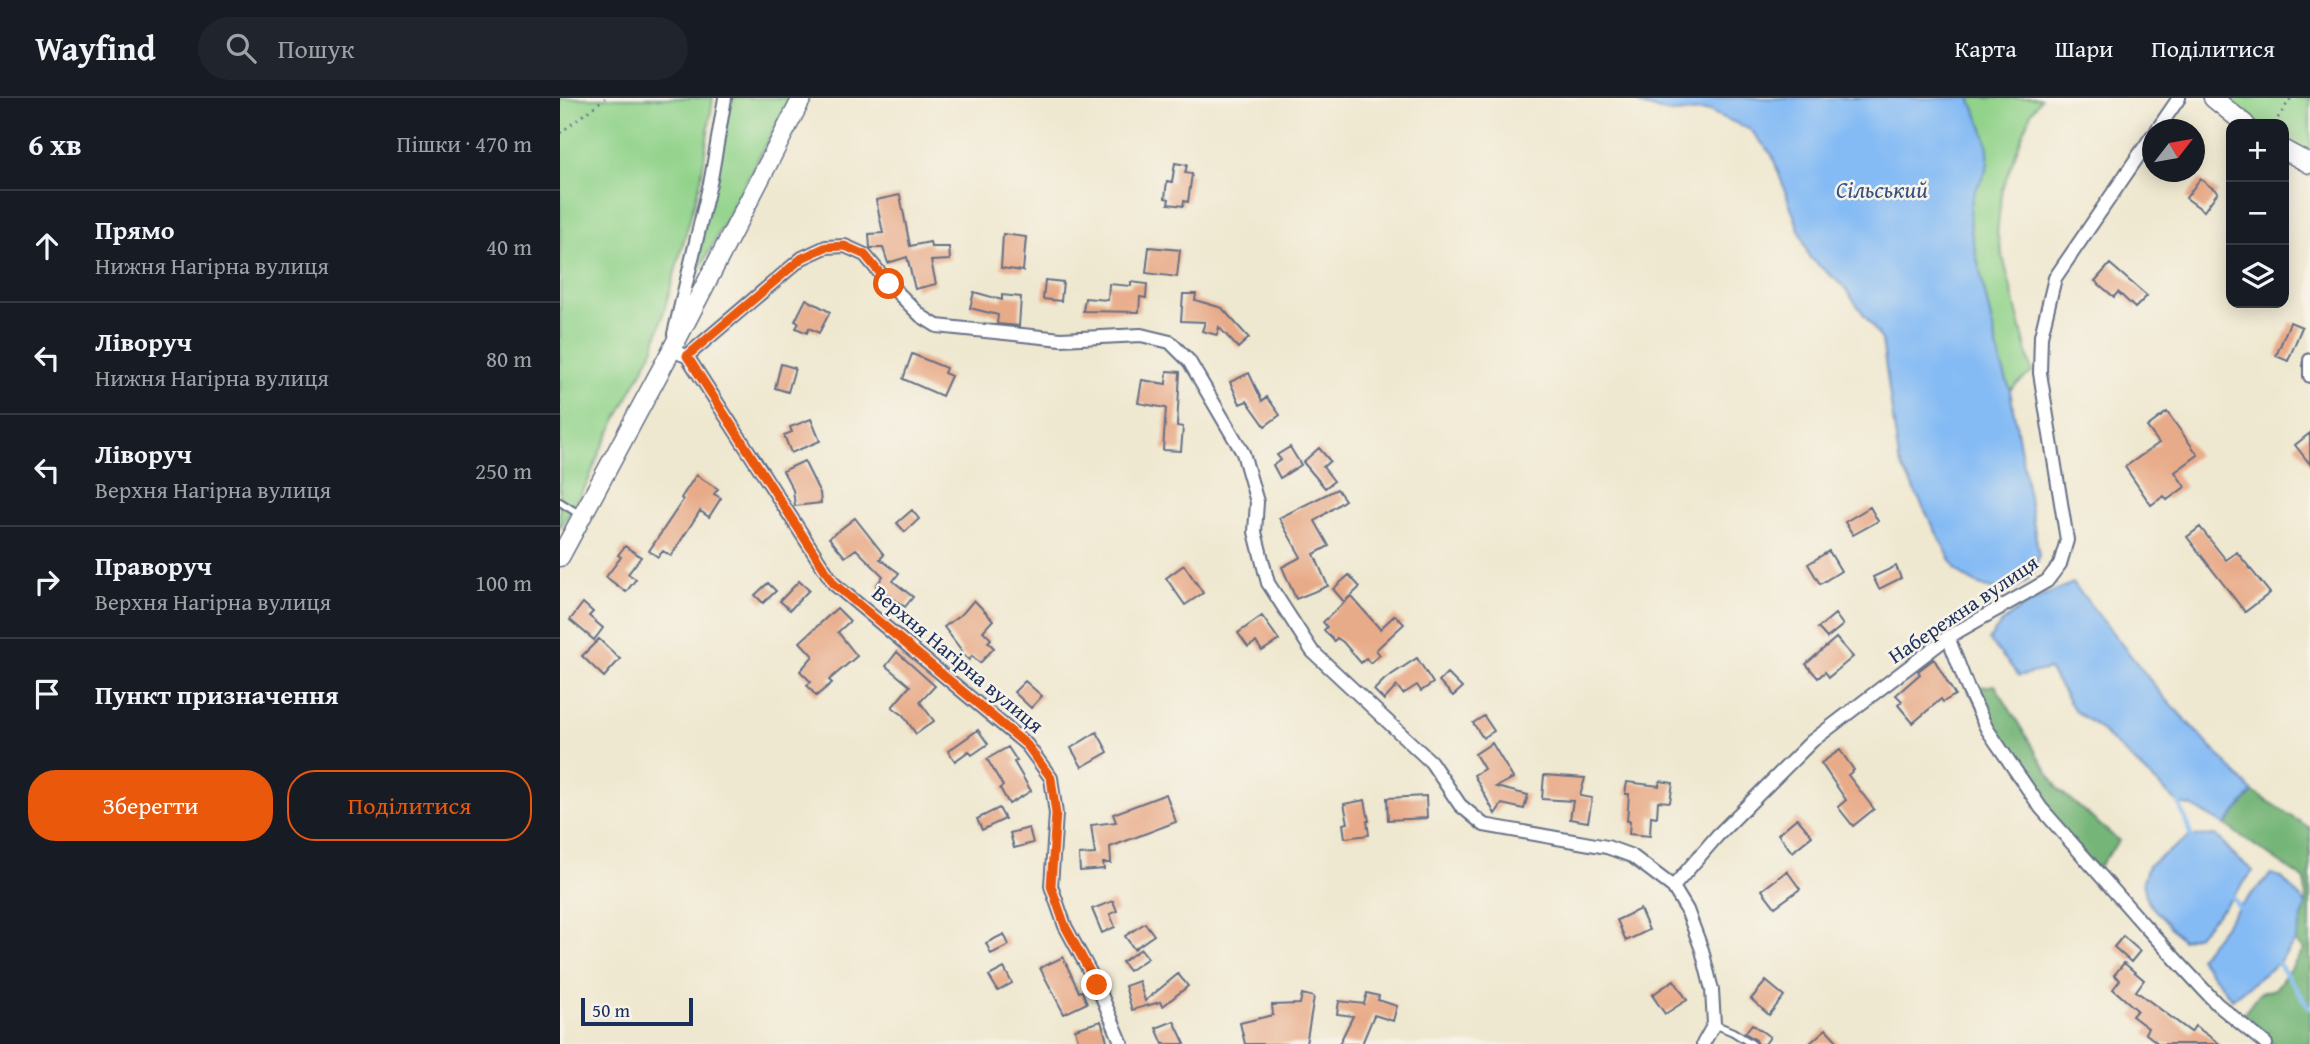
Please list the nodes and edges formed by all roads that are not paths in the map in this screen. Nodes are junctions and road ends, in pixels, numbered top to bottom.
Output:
1 (725, 98) edge
2 (802, 98) edge
3 (2179, 98) edge
4 (2213, 98) edge
5 (2165, 119) edge
6 (2239, 119) edge
7 (2142, 151) edge
8 (2289, 153) edge
9 (2310, 164) edge
10 (679, 353) junction
11 (2310, 360) edge
12 (2310, 376) edge
13 (560, 502) edge
14 (583, 517) junction
15 (560, 557) edge
16 (1948, 636) junction
17 (1672, 887) junction
18 (1714, 1024) junction
19 (1122, 1044) edge
20 (1703, 1044) edge
21 (1752, 1044) edge
22 (2266, 1044) edge

1 - 10 street
2 - 10 main road
3 - 5 street
4 - 6 main road
7 - 16 street, Набережна вулиця
8 - 9 main road
10 - 14 main road
10 - 17 street
10 - 19 street, Верхня Нагірна вулиця
11 - 12 street
13 - 14 lane
14 - 15 main road
16 - 17 street, Набережна вулиця
16 - 22 street
17 - 18 street
18 - 20 street
18 - 21 lane

